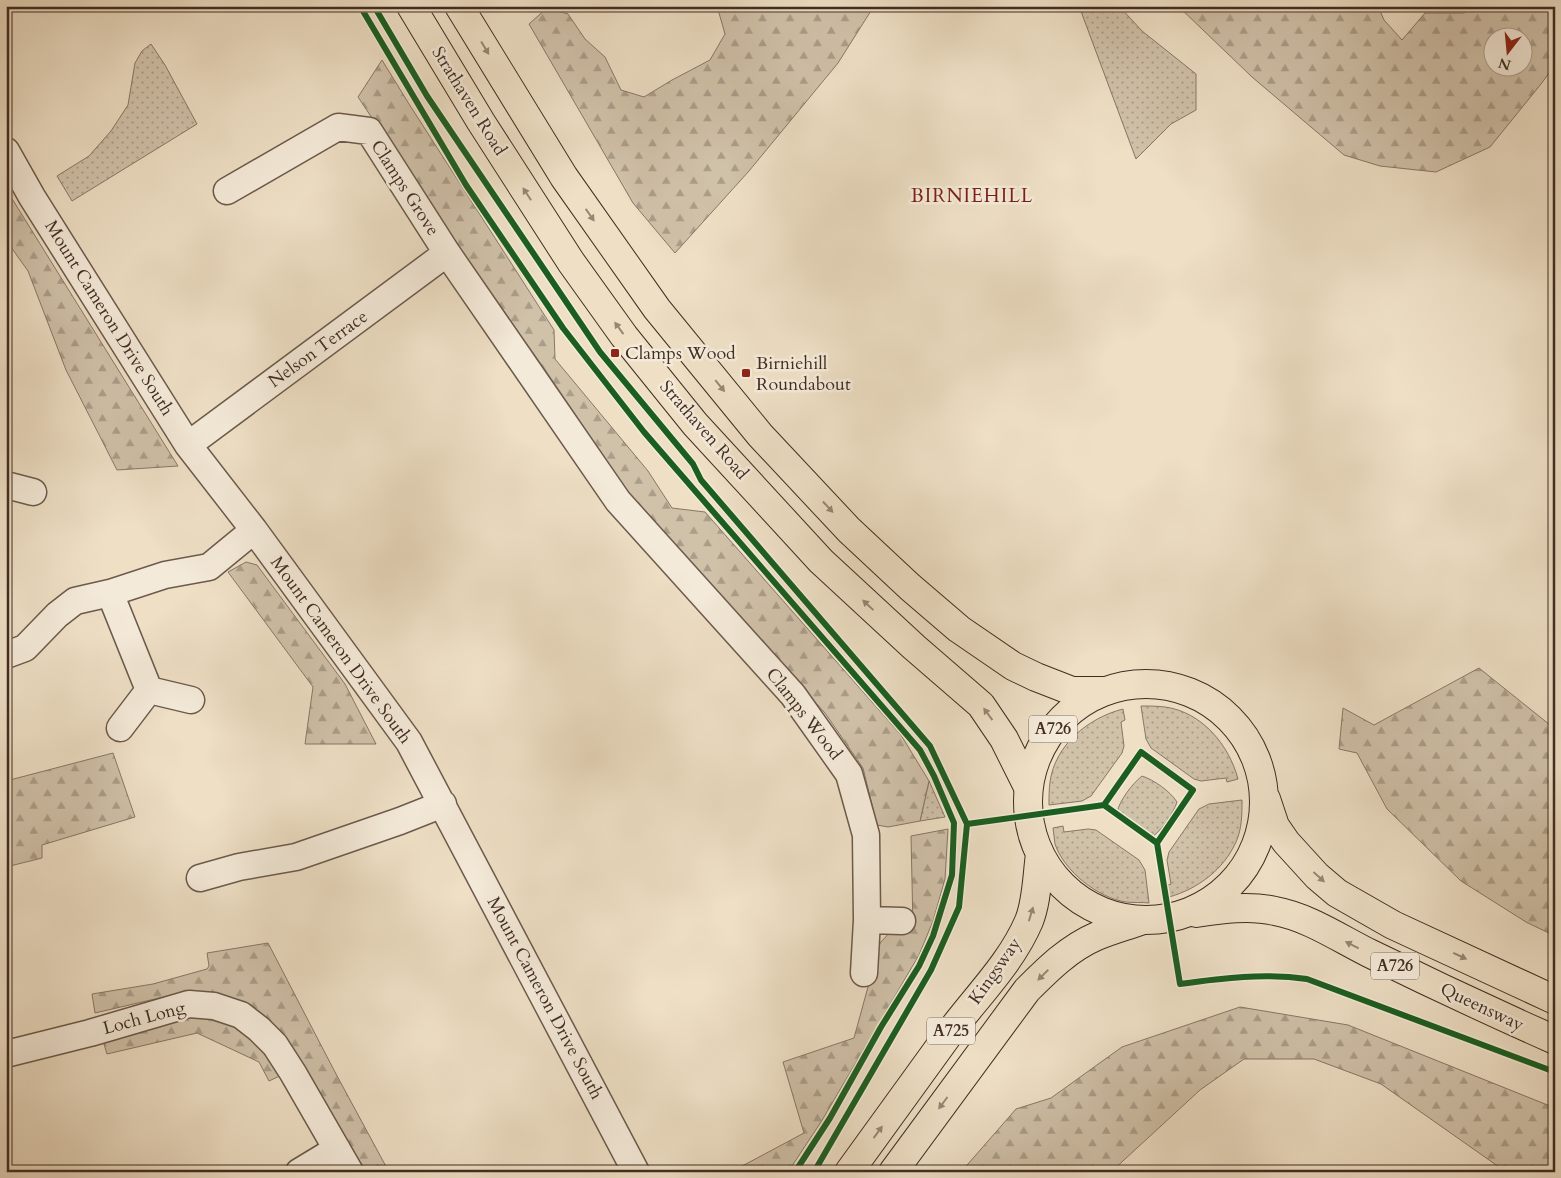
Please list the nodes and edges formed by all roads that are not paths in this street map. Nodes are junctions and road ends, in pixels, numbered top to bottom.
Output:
1 (411, 6) edge
2 (459, 6) edge
3 (6, 151) edge
4 (226, 191) dead end
5 (447, 253) junction
6 (188, 445) junction
7 (6, 485) edge
8 (33, 492) dead end
9 (254, 530) junction
10 (110, 593) junction
11 (6, 655) edge
12 (148, 690) junction
13 (1104, 691) junction
14 (191, 700) dead end
15 (120, 728) dead end
16 (1028, 787) junction
17 (1264, 790) junction
18 (443, 804) junction
19 (1040, 854) junction
20 (200, 878) dead end
21 (1184, 914) junction
22 (867, 920) junction
23 (1142, 920) junction
24 (902, 921) dead end
25 (864, 973) dead end
26 (1555, 1000) edge
27 (1555, 1040) edge
28 (6, 1054) edge
29 (343, 1161) edge
30 (299, 1172) edge
31 (636, 1172) edge
32 (849, 1172) edge
33 (893, 1172) edge

16 -> 1 main road, Strathaven Road / A726
2 -> 13 main road, A726
3 - 6 street, Mount Cameron Drive South
4 - 5 street, Clamps Grove
5 - 6 street, Nelson Terrace
5 - 22 street, Clamps Wood
6 - 9 street, Mount Cameron Drive South
7 - 8 street
9 - 10 street
9 - 18 street, Mount Cameron Drive South
10 - 11 street
10 - 12 street
12 - 14 street
12 - 15 street
13 - 16 main road, A726
13 - 17 main road, A726
16 - 19 main road, A726
17 - 21 main road, A726
17 -> 26 main road, Queensway / A726
18 - 20 street
18 - 31 street, Mount Cameron Drive South
19 - 23 main road, A726
32 -> 19 main road, Kingsway / A725
21 - 23 main road, A726
27 -> 21 main road, Queensway / A726
22 - 24 street
22 - 25 street, Clamps Wood
23 -> 33 main road, Kingsway / A725
28 - 29 street, Loch Long
29 - 30 street

